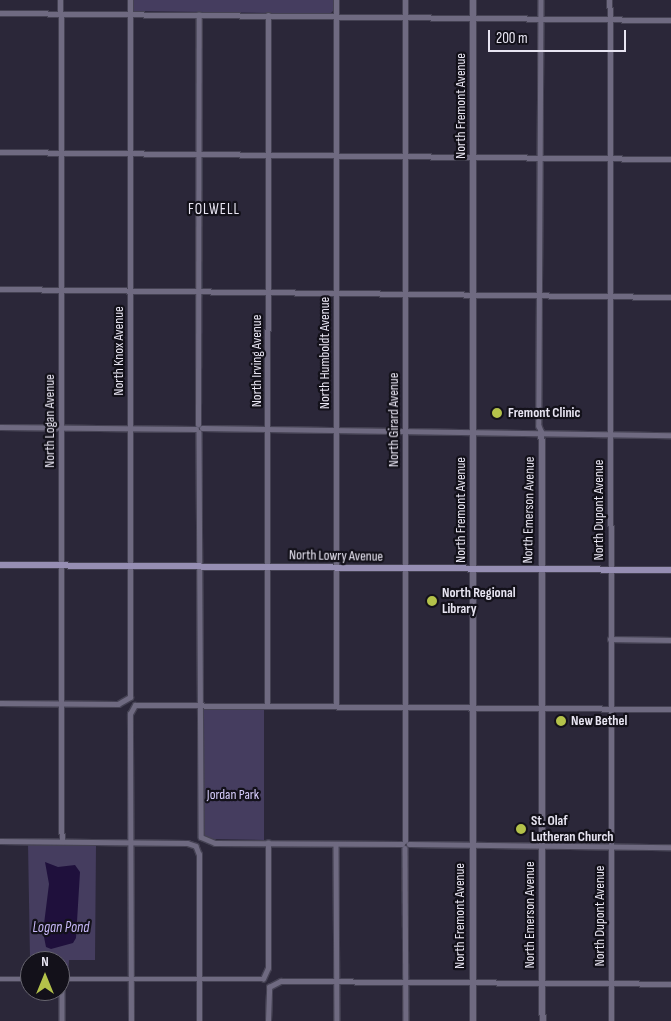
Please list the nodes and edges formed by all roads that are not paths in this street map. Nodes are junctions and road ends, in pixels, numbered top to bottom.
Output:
1 (61, 0) edge
2 (130, 0) edge
3 (336, 0) edge
4 (405, 0) edge
5 (473, 0) edge
6 (541, 0) edge
7 (610, 0) edge
8 (0, 13) edge
9 (61, 13) junction
10 (130, 14) junction
11 (199, 15) junction
12 (268, 16) junction
13 (337, 18) junction
14 (405, 18) junction
15 (473, 19) junction
16 (541, 19) junction
17 (610, 20) junction
18 (671, 20) edge
19 (0, 152) edge
20 (62, 152) junction
21 (131, 153) junction
22 (200, 153) junction
23 (268, 153) junction
24 (336, 155) junction
25 (405, 156) junction
26 (473, 157) junction
27 (542, 157) junction
28 (610, 158) junction
29 (671, 159) edge
30 (0, 289) edge
31 (62, 290) junction
32 (130, 291) junction
33 (200, 292) junction
34 (268, 293) junction
35 (336, 294) junction
36 (405, 295) junction
37 (474, 296) junction
38 (542, 296) junction
39 (610, 297) junction
40 (671, 297) edge
41 (0, 427) edge
42 (61, 427) junction
43 (131, 428) junction
44 (199, 428) junction
45 (268, 429) junction
46 (336, 430) junction
47 (405, 431) junction
48 (473, 432) junction
49 (542, 433) junction
50 (610, 434) junction
51 (671, 435) edge
52 (0, 565) edge
53 (61, 565) junction
54 (130, 566) junction
55 (198, 567) junction
56 (267, 567) junction
57 (336, 568) junction
58 (404, 570) junction
59 (473, 570) junction
60 (541, 570) junction
61 (671, 570) edge
62 (610, 571) junction
63 (610, 639) junction
64 (671, 640) edge
65 (0, 702) edge
66 (62, 703) junction
67 (199, 704) junction
68 (267, 705) junction
69 (336, 706) junction
70 (405, 708) junction
71 (474, 709) junction
72 (610, 709) junction
73 (671, 709) edge
74 (542, 710) junction
75 (0, 841) edge
76 (62, 841) junction
77 (130, 842) junction
78 (268, 843) junction
79 (336, 844) junction
80 (405, 844) junction
81 (472, 844) junction
82 (543, 845) junction
83 (611, 846) junction
84 (671, 846) edge
85 (0, 979) edge
86 (20, 979) edge
87 (70, 979) edge
88 (130, 980) junction
89 (199, 980) junction
90 (337, 981) junction
91 (405, 982) junction
92 (473, 982) junction
93 (543, 983) junction
94 (611, 983) junction
95 (671, 984) edge
96 (62, 1001) edge
97 (62, 1021) edge
98 (131, 1021) edge
99 (199, 1021) edge
100 (268, 1021) edge
101 (337, 1021) edge
102 (406, 1021) edge
103 (474, 1021) edge
104 (543, 1021) edge
105 (612, 1021) edge

1 - 9 street, North Logan Avenue
2 - 10 street, North Knox Avenue
3 - 13 street, North Humboldt Avenue
4 - 14 street, North Girard Avenue
5 - 15 street, North Fremont Avenue
6 - 16 street, North Emerson Avenue
7 - 17 street, North Dupont Avenue
8 - 9 street
9 - 10 street
9 - 20 street, North Logan Avenue
10 - 11 street
10 - 21 street, North Knox Avenue
11 - 12 street
11 - 22 street
12 - 13 street
12 - 23 street, North Irving Avenue
13 - 14 street
13 - 24 street, North Humboldt Avenue
14 - 15 street
14 - 25 street, North Girard Avenue
15 - 16 street
15 - 26 street, North Fremont Avenue
16 - 17 street
16 - 27 street, North Emerson Avenue
17 - 18 street
17 - 28 street, North Dupont Avenue
19 - 20 street
20 - 21 street
20 - 31 street, North Logan Avenue
21 - 22 street
21 - 32 street, North Knox Avenue
22 - 23 street
22 - 33 street
23 - 24 street
23 - 34 street, North Irving Avenue
24 - 25 street
24 - 35 street, North Humboldt Avenue
25 - 26 street
25 - 36 street, North Girard Avenue
26 - 27 street
26 - 37 street, North Fremont Avenue
27 - 28 street
27 - 38 street, North Emerson Avenue
28 - 29 street
28 - 39 street, North Dupont Avenue
30 - 31 street
31 - 32 street
31 - 42 street, North Logan Avenue
32 - 33 street
32 - 43 street, North Knox Avenue
33 - 34 street
33 - 44 street
34 - 35 street
34 - 45 street, North Irving Avenue
35 - 36 street
35 - 46 street, North Humboldt Avenue
36 - 37 street
36 - 47 street, North Girard Avenue
37 - 38 street
37 - 48 street, North Fremont Avenue
38 - 39 street
38 - 49 street, North Emerson Avenue
39 - 40 street
39 - 50 street, North Dupont Avenue
41 - 42 street
42 - 43 street
42 - 53 street, North Logan Avenue
43 - 44 street
43 - 54 street, North Knox Avenue
44 - 45 street
44 - 55 street
45 - 46 street
45 - 56 street, North Irving Avenue
46 - 47 street
46 - 57 street, North Humboldt Avenue
47 - 48 street
47 - 58 street, North Girard Avenue
48 - 49 street
48 - 59 street, North Fremont Avenue
49 - 50 street
49 - 60 street, North Emerson Avenue
50 - 51 street
50 - 62 street, North Dupont Avenue
52 - 53 main road, North Lowry Avenue
53 - 54 main road, North Lowry Avenue
53 - 66 street, North Logan Avenue
54 - 55 main road, North Lowry Avenue
54 - 66 street, North Knox Avenue
55 - 56 main road, North Lowry Avenue
55 - 67 street
56 - 57 main road, North Lowry Avenue
56 - 68 street, North Irving Avenue
57 - 58 main road, North Lowry Avenue
57 - 69 street, North Humboldt Avenue
58 - 59 main road, North Lowry Avenue
58 - 70 street, North Girard Avenue
59 - 60 main road, North Lowry Avenue
59 - 71 street, North Fremont Avenue
60 - 62 main road, North Lowry Avenue
60 - 74 street, North Emerson Avenue
61 - 62 main road, North Lowry Avenue
62 - 63 street, North Dupont Avenue
63 - 64 street
63 - 72 street, North Dupont Avenue
65 - 66 street
66 - 76 street, North Logan Avenue
67 - 68 street
67 - 77 street
67 - 78 street
68 - 69 street
69 - 70 street
70 - 71 street
70 - 80 street, North Girard Avenue
71 - 74 street
71 - 81 street, North Fremont Avenue
72 - 73 street
72 - 74 street
72 - 83 street, North Dupont Avenue
74 - 82 street, North Emerson Avenue
75 - 76 street
76 - 77 street
77 - 88 street
77 - 89 street
78 - 79 street
78 - 89 street
79 - 80 street
79 - 90 street
80 - 81 street
80 - 91 street, North Girard Avenue
81 - 82 street
81 - 92 street, North Fremont Avenue
82 - 83 street
82 - 93 street, North Emerson Avenue
83 - 84 street
83 - 94 street, North Dupont Avenue
85 - 86 street
87 - 88 street
88 - 89 street
88 - 98 street
89 - 99 street
90 - 91 street
90 - 100 street
90 - 101 street
91 - 92 street
91 - 102 street, North Girard Avenue
92 - 93 street
92 - 103 street, North Fremont Avenue
93 - 94 street
93 - 104 street, North Emerson Avenue
94 - 95 street
94 - 105 street, North Dupont Avenue
96 - 97 street

